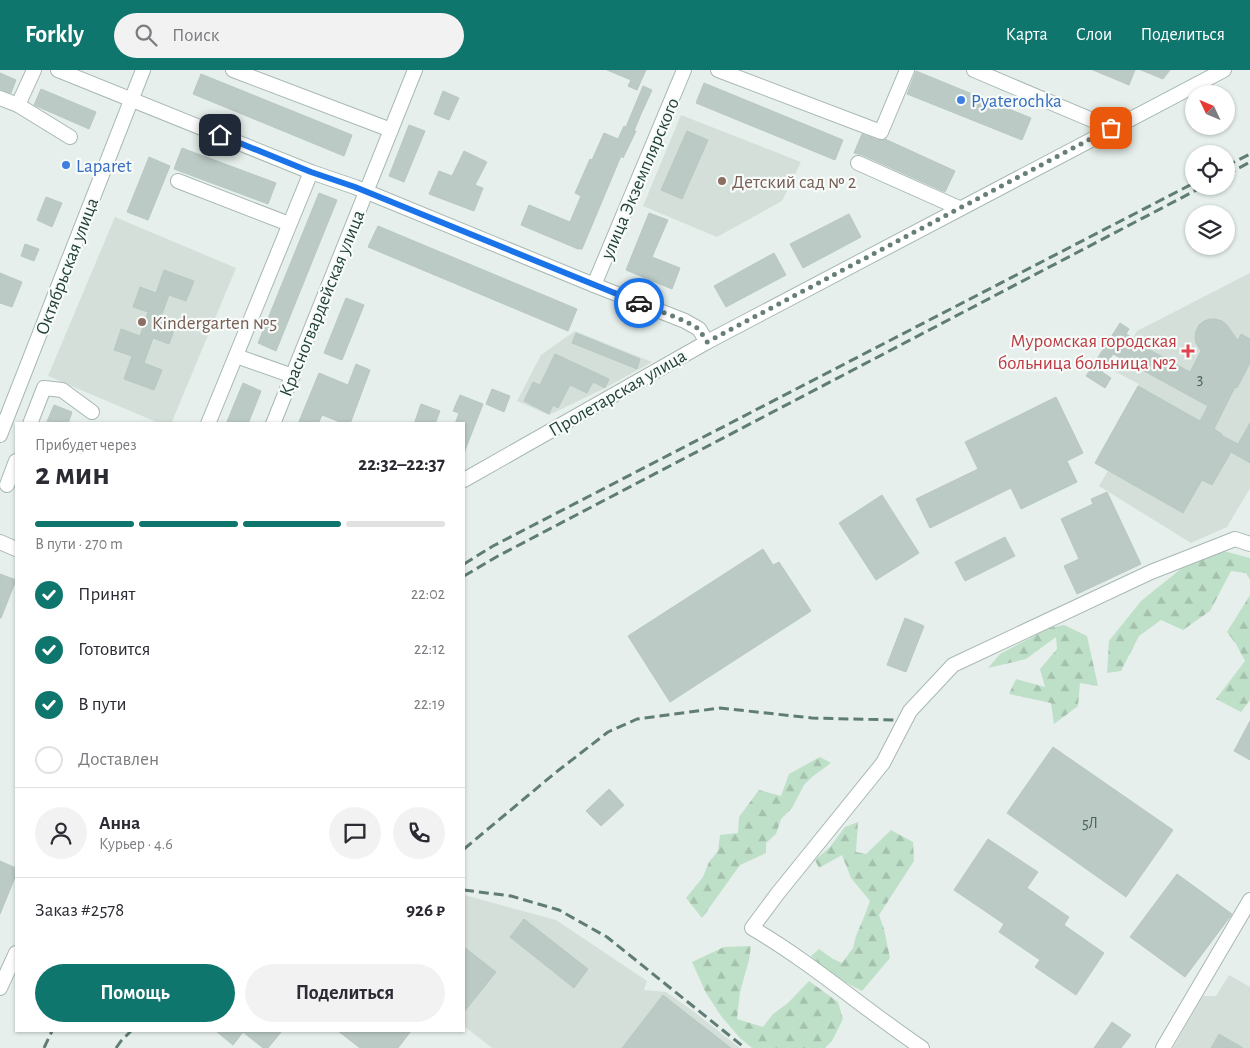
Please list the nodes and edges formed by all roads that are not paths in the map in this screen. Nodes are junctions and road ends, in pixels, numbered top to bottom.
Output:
1 (34, 70) edge
2 (58, 70) edge
3 (143, 70) edge
4 (233, 70) edge
5 (415, 70) edge
6 (684, 70) edge
7 (718, 70) edge
8 (907, 70) edge
9 (974, 70) edge
10 (1224, 70) edge
11 (0, 98) edge
12 (131, 100) junction
13 (18, 105) junction
14 (1111, 128) junction
15 (391, 130) junction
16 (70, 137) dead end
17 (858, 163) dead end
18 (311, 172) junction
19 (178, 181) dead end
20 (366, 192) junction
21 (959, 208) junction
22 (289, 224) junction
23 (594, 285) junction
24 (707, 342) junction
25 (236, 356) junction
26 (293, 376) junction
27 (92, 412) dead end
28 (31, 422) edge
29 (209, 422) edge
30 (274, 422) edge
31 (0, 435) edge
32 (15, 464) edge
33 (465, 479) edge
34 (8, 485) edge
35 (0, 542) edge
36 (1250, 544) edge
37 (15, 549) edge
38 (1250, 900) edge
39 (15, 955) edge
40 (0, 988) edge
41 (922, 1048) edge
42 (1163, 1048) edge

1 - 13 street
2 - 12 street
3 - 12 street, Октябрьская улица
4 - 15 street
5 - 15 street, Красногвардейская улица
6 - 23 street, улица Экземплярского
7 - 8 street
9 - 14 street
10 - 14 street, Пролетарская улица
11 - 13 street
12 - 18 street
12 - 31 street, Октябрьская улица
13 - 16 street
14 - 21 street, Пролетарская улица
15 - 20 street, Красногвардейская улица
17 - 21 street
18 - 20 street
18 - 22 street
19 - 22 street
20 - 23 street
20 - 26 street, Красногвардейская улица
21 - 24 street, Пролетарская улица
22 - 25 street
23 - 24 street
24 - 33 street, Пролетарская улица
25 - 26 street
25 - 29 street
26 - 30 street, Красногвардейская улица
27 - 28 street
32 - 34 street
35 - 37 street
36 - 41 street
38 - 42 street
39 - 40 street

